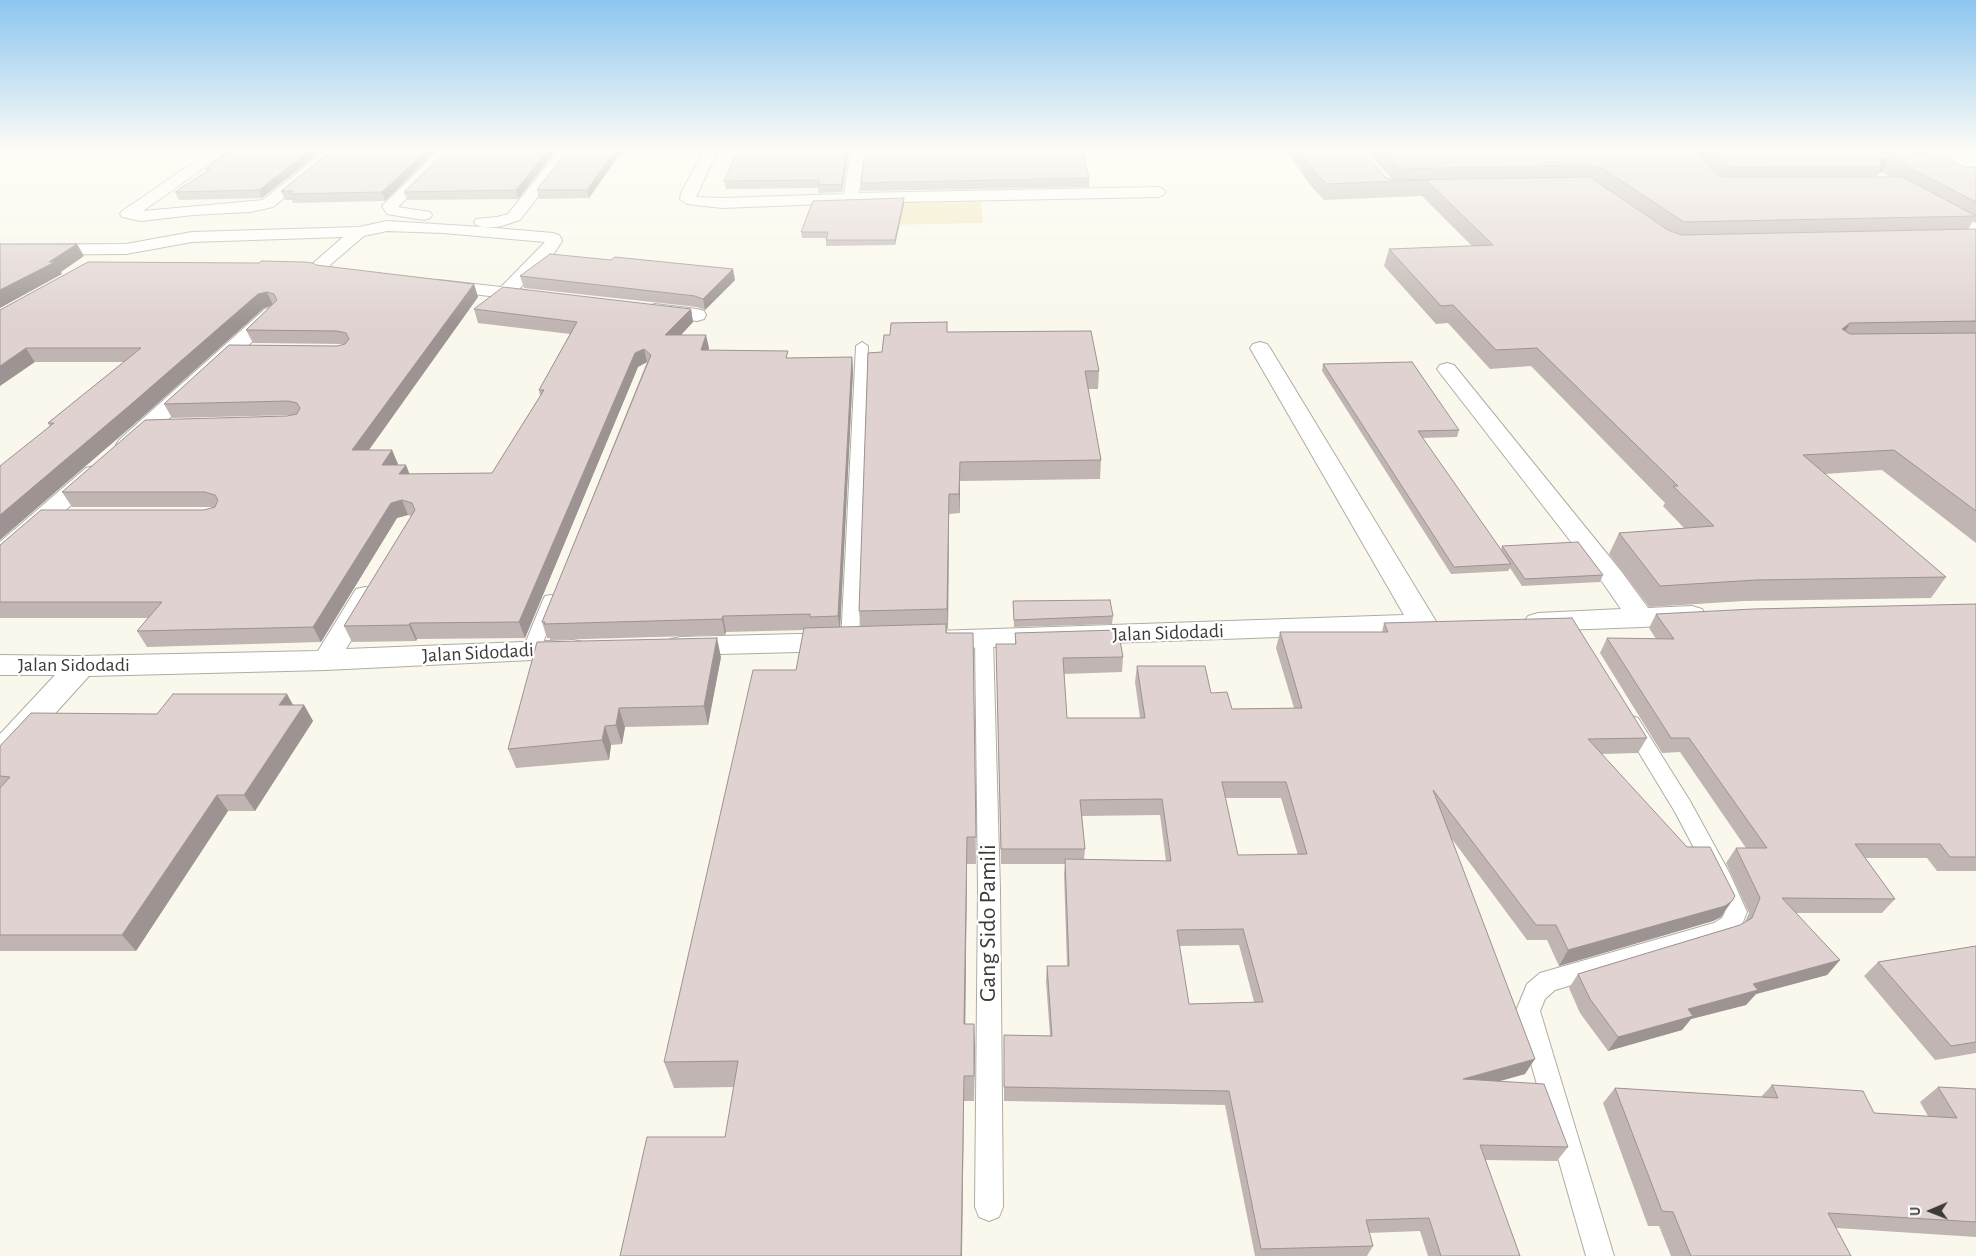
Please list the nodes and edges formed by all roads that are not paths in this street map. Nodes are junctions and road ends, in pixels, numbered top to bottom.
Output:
1 (139, 207) edge
2 (252, 207) edge
3 (390, 207) edge
4 (523, 207) edge
5 (1933, 207) edge
6 (1976, 230) edge
7 (359, 232) junction
8 (1976, 239) edge
9 (1956, 240) edge
10 (126, 249) junction
11 (0, 250) edge
12 (92, 268) edge
13 (369, 278) edge
14 (417, 283) edge
15 (505, 292) junction
16 (543, 297) edge
17 (639, 308) edge
18 (272, 314) edge
19 (697, 315) edge
20 (862, 346) dead end
21 (1260, 348) dead end
22 (233, 350) junction
23 (260, 351) edge
24 (1447, 369) dead end
25 (176, 426) edge
26 (147, 427) junction
27 (45, 516) junction
28 (74, 516) edge
29 (0, 555) edge
30 (377, 575) edge
31 (556, 587) edge
32 (1716, 614) edge
33 (1641, 618) junction
34 (1511, 622) edge
35 (1423, 623) junction
36 (1453, 623) edge
37 (984, 640) junction
38 (879, 641) edge
39 (908, 641) edge
40 (850, 642) junction
41 (660, 647) edge
42 (600, 649) edge
43 (531, 650) junction
44 (326, 660) junction
45 (0, 665) edge
46 (81, 666) junction
47 (1621, 706) edge
48 (0, 754) edge
49 (989, 1206) dead end
50 (1600, 1256) edge

1 - 2 street
3 - 4 street
5 - 6 street
7 - 10 street
7 - 13 street
7 - 15 street
8 - 9 street
10 - 11 street
10 - 12 street
14 - 15 street
15 - 16 street
17 - 19 street
18 - 22 street
20 - 40 lane
21 - 35 street
22 - 23 street
22 - 26 street
24 - 33 street
25 - 26 street
26 - 27 street
27 - 28 street
27 - 29 street
30 - 44 street
31 - 43 lane
32 - 33 street
33 - 34 street
35 - 36 street, Jalan Sidodadi
35 - 37 street, Jalan Sidodadi
37 - 39 street, Jalan Sidodadi
37 - 49 lane, Gang Sido Pamili
38 - 40 street
40 - 41 street
42 - 43 street, Jalan Sidodadi
43 - 44 street, Jalan Sidodadi
44 - 46 street, Jalan Sidodadi
45 - 46 street, Jalan Sidodadi
46 - 48 street
47 - 50 lane

